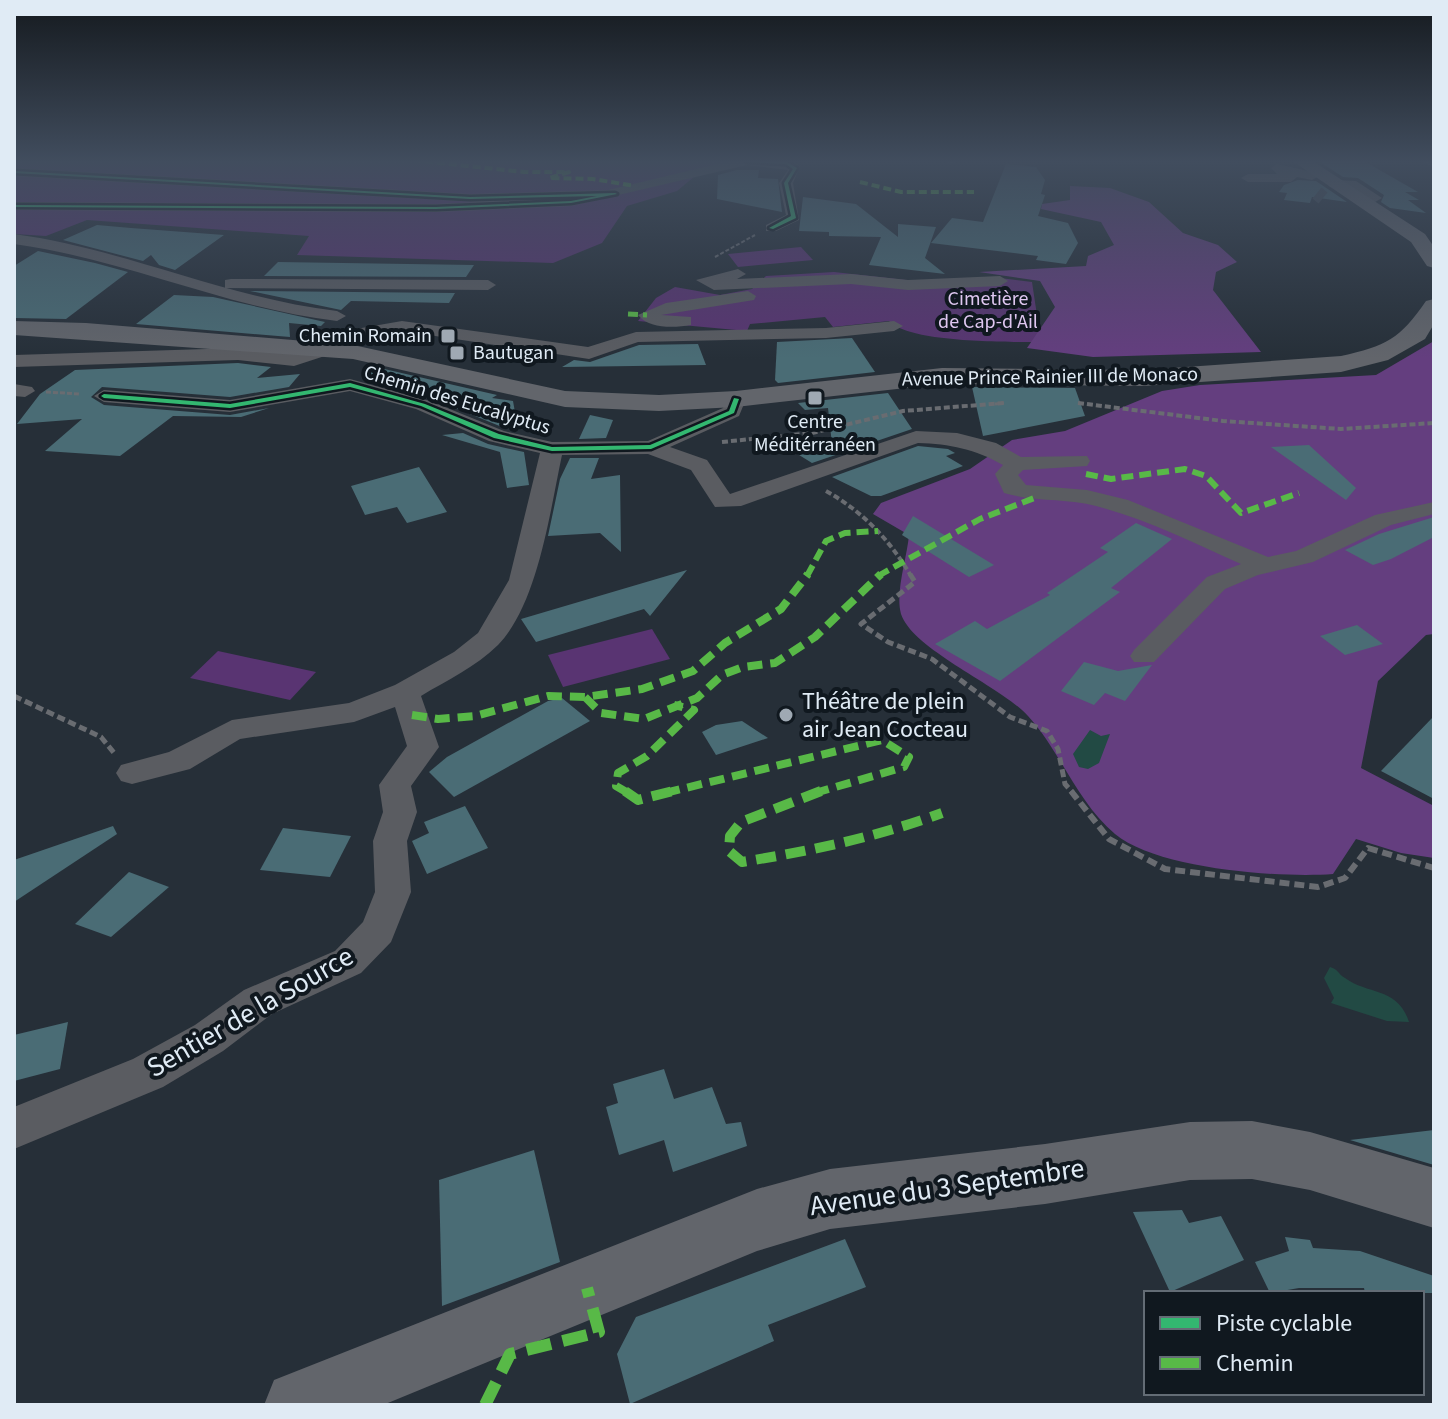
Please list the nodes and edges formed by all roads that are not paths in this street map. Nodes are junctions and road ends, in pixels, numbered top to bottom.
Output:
1 (775, 226) edge
2 (1394, 226) edge
3 (1396, 226) edge
4 (771, 228) dead end
5 (14, 239) edge
6 (1428, 255) edge
7 (738, 274) dead end
8 (1000, 281) dead end
9 (488, 285) dead end
10 (780, 285) junction
11 (209, 288) junction
12 (1434, 306) edge
13 (337, 316) dead end
14 (894, 326) dead end
15 (14, 328) edge
16 (438, 330) junction
17 (766, 335) junction
18 (346, 344) junction
19 (393, 344) junction
20 (14, 361) edge
21 (104, 396) road end
22 (736, 399) junction
23 (596, 400) junction
24 (552, 449) junction
25 (661, 451) junction
26 (1079, 461) dead end
27 (980, 463) dead end
28 (1012, 469) junction
29 (1428, 508) dead end
30 (1267, 566) junction
31 (1144, 656) dead end
32 (405, 692) junction
33 (132, 773) road end
34 (14, 1128) edge
35 (1434, 1198) edge
36 (299, 1405) edge

1 - 4 street
2 - 6 main road
3 - 6 main road
5 - 11 street
7 - 10 street
8 - 10 street
9 - 11 street
10 - 17 street
11 - 13 street
12 - 22 main road, Avenue Prince Rainier III de Monaco
14 - 17 street
15 - 18 main road, Avenue Prince Rainier III de Monaco
16 - 17 street
16 - 18 street
16 - 19 street
18 - 19 main road, Avenue Prince Rainier III de Monaco
18 - 20 street
18 - 23 main road, Avenue Prince Rainier III de Monaco
19 - 23 main road, Avenue Prince Rainier III de Monaco
21 - 24 street, Chemin des Eucalyptus
22 - 23 main road, Avenue Prince Rainier III de Monaco
22 - 25 street, Chemin des Eucalyptus
24 - 25 street, Chemin des Eucalyptus
24 - 32 street
25 - 28 street
26 - 28 street
27 - 28 street
28 - 30 street
29 - 30 street
30 - 31 street
32 - 33 street
32 - 34 street, Sentier de la Source
35 - 36 main road, Avenue du 3 Septembre

